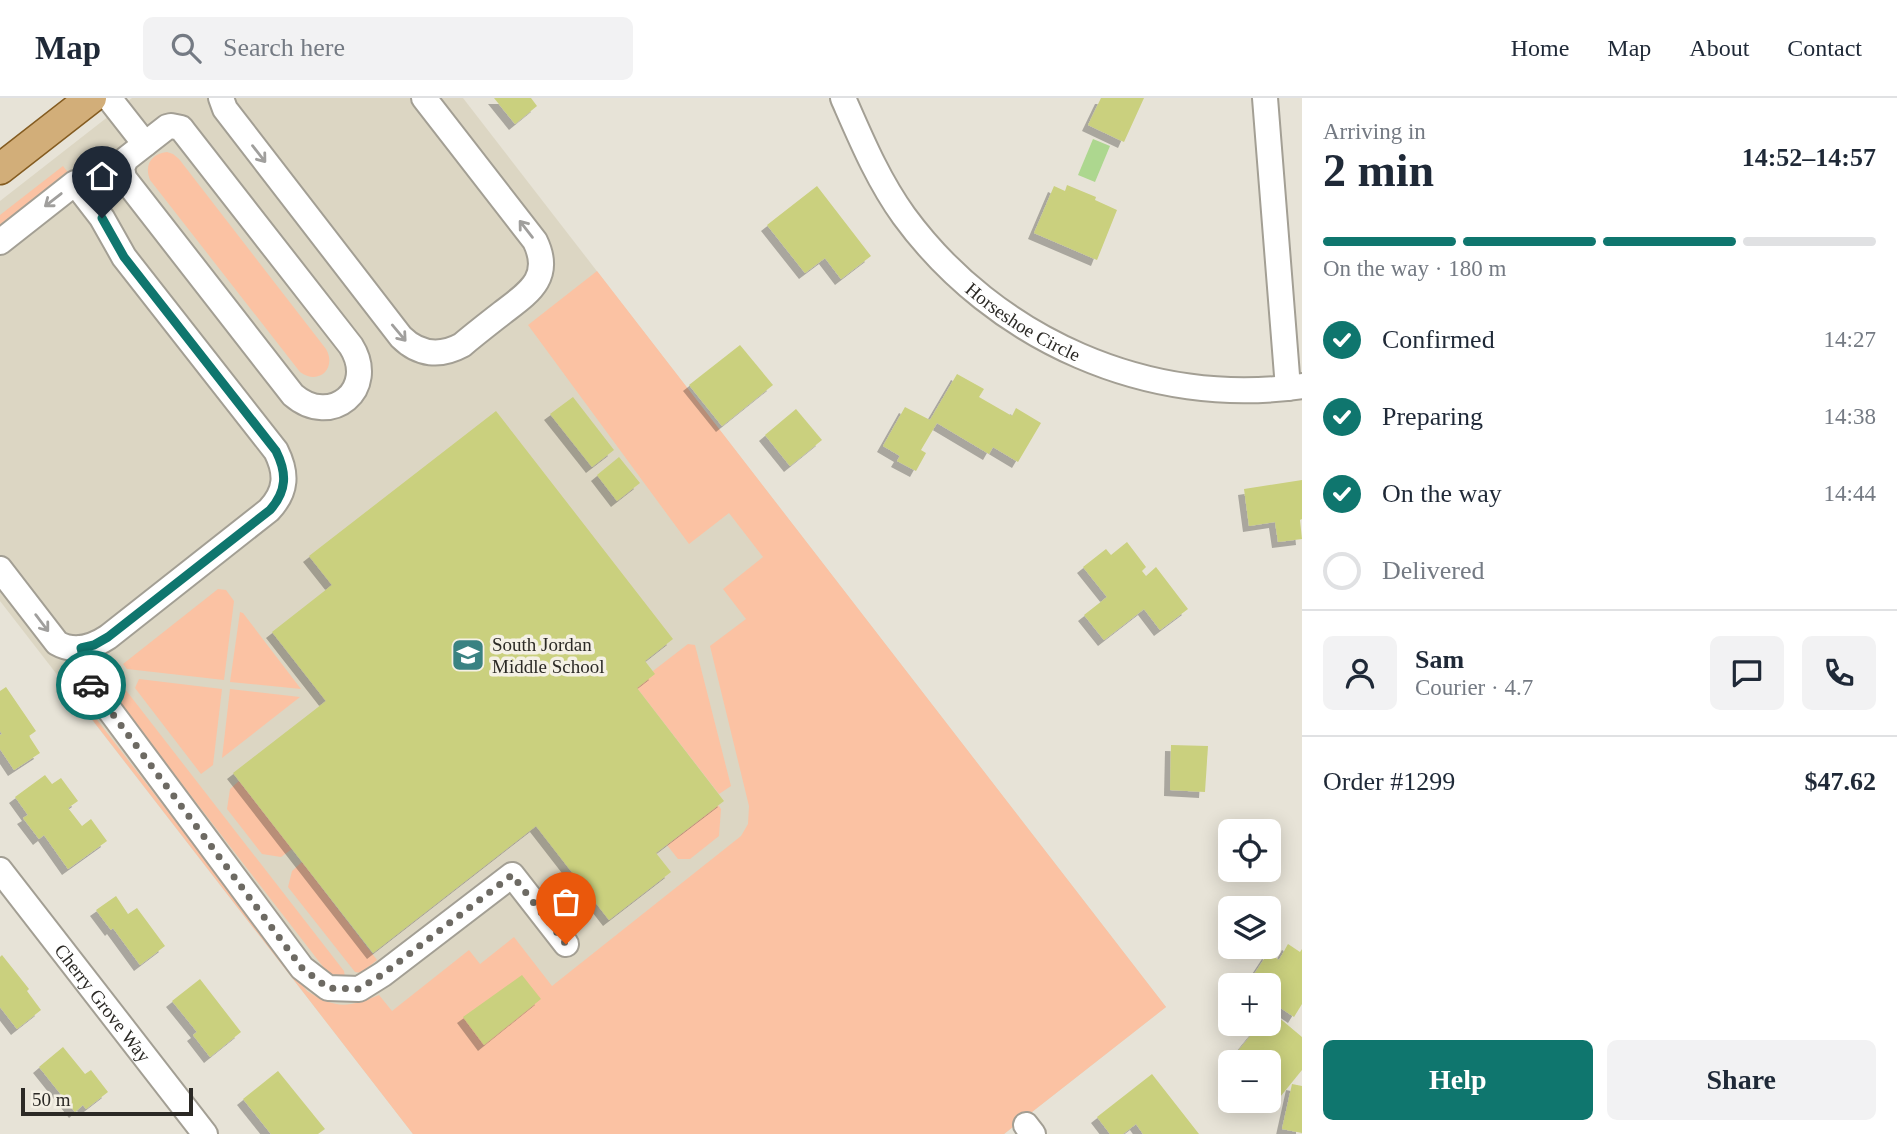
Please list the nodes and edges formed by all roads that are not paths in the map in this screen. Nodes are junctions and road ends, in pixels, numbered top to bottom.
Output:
1 (91, 98) edge
2 (109, 98) edge
3 (221, 98) edge
4 (424, 98) edge
5 (843, 98) edge
6 (1265, 98) edge
7 (145, 144) junction
8 (0, 169) edge
9 (0, 242) edge
10 (1295, 387) edge
11 (0, 569) edge
12 (81, 648) junction
13 (0, 870) edge
14 (566, 944) dead end
15 (205, 1134) edge

1 - 8 main road
2 - 7 street
3 -> 4 street
5 - 10 street, Horseshoe Circle
6 - 10 street
7 - 7 street
12 -> 9 street
11 -> 12 street
12 - 14 street
13 - 15 street, Cherry Grove Way

